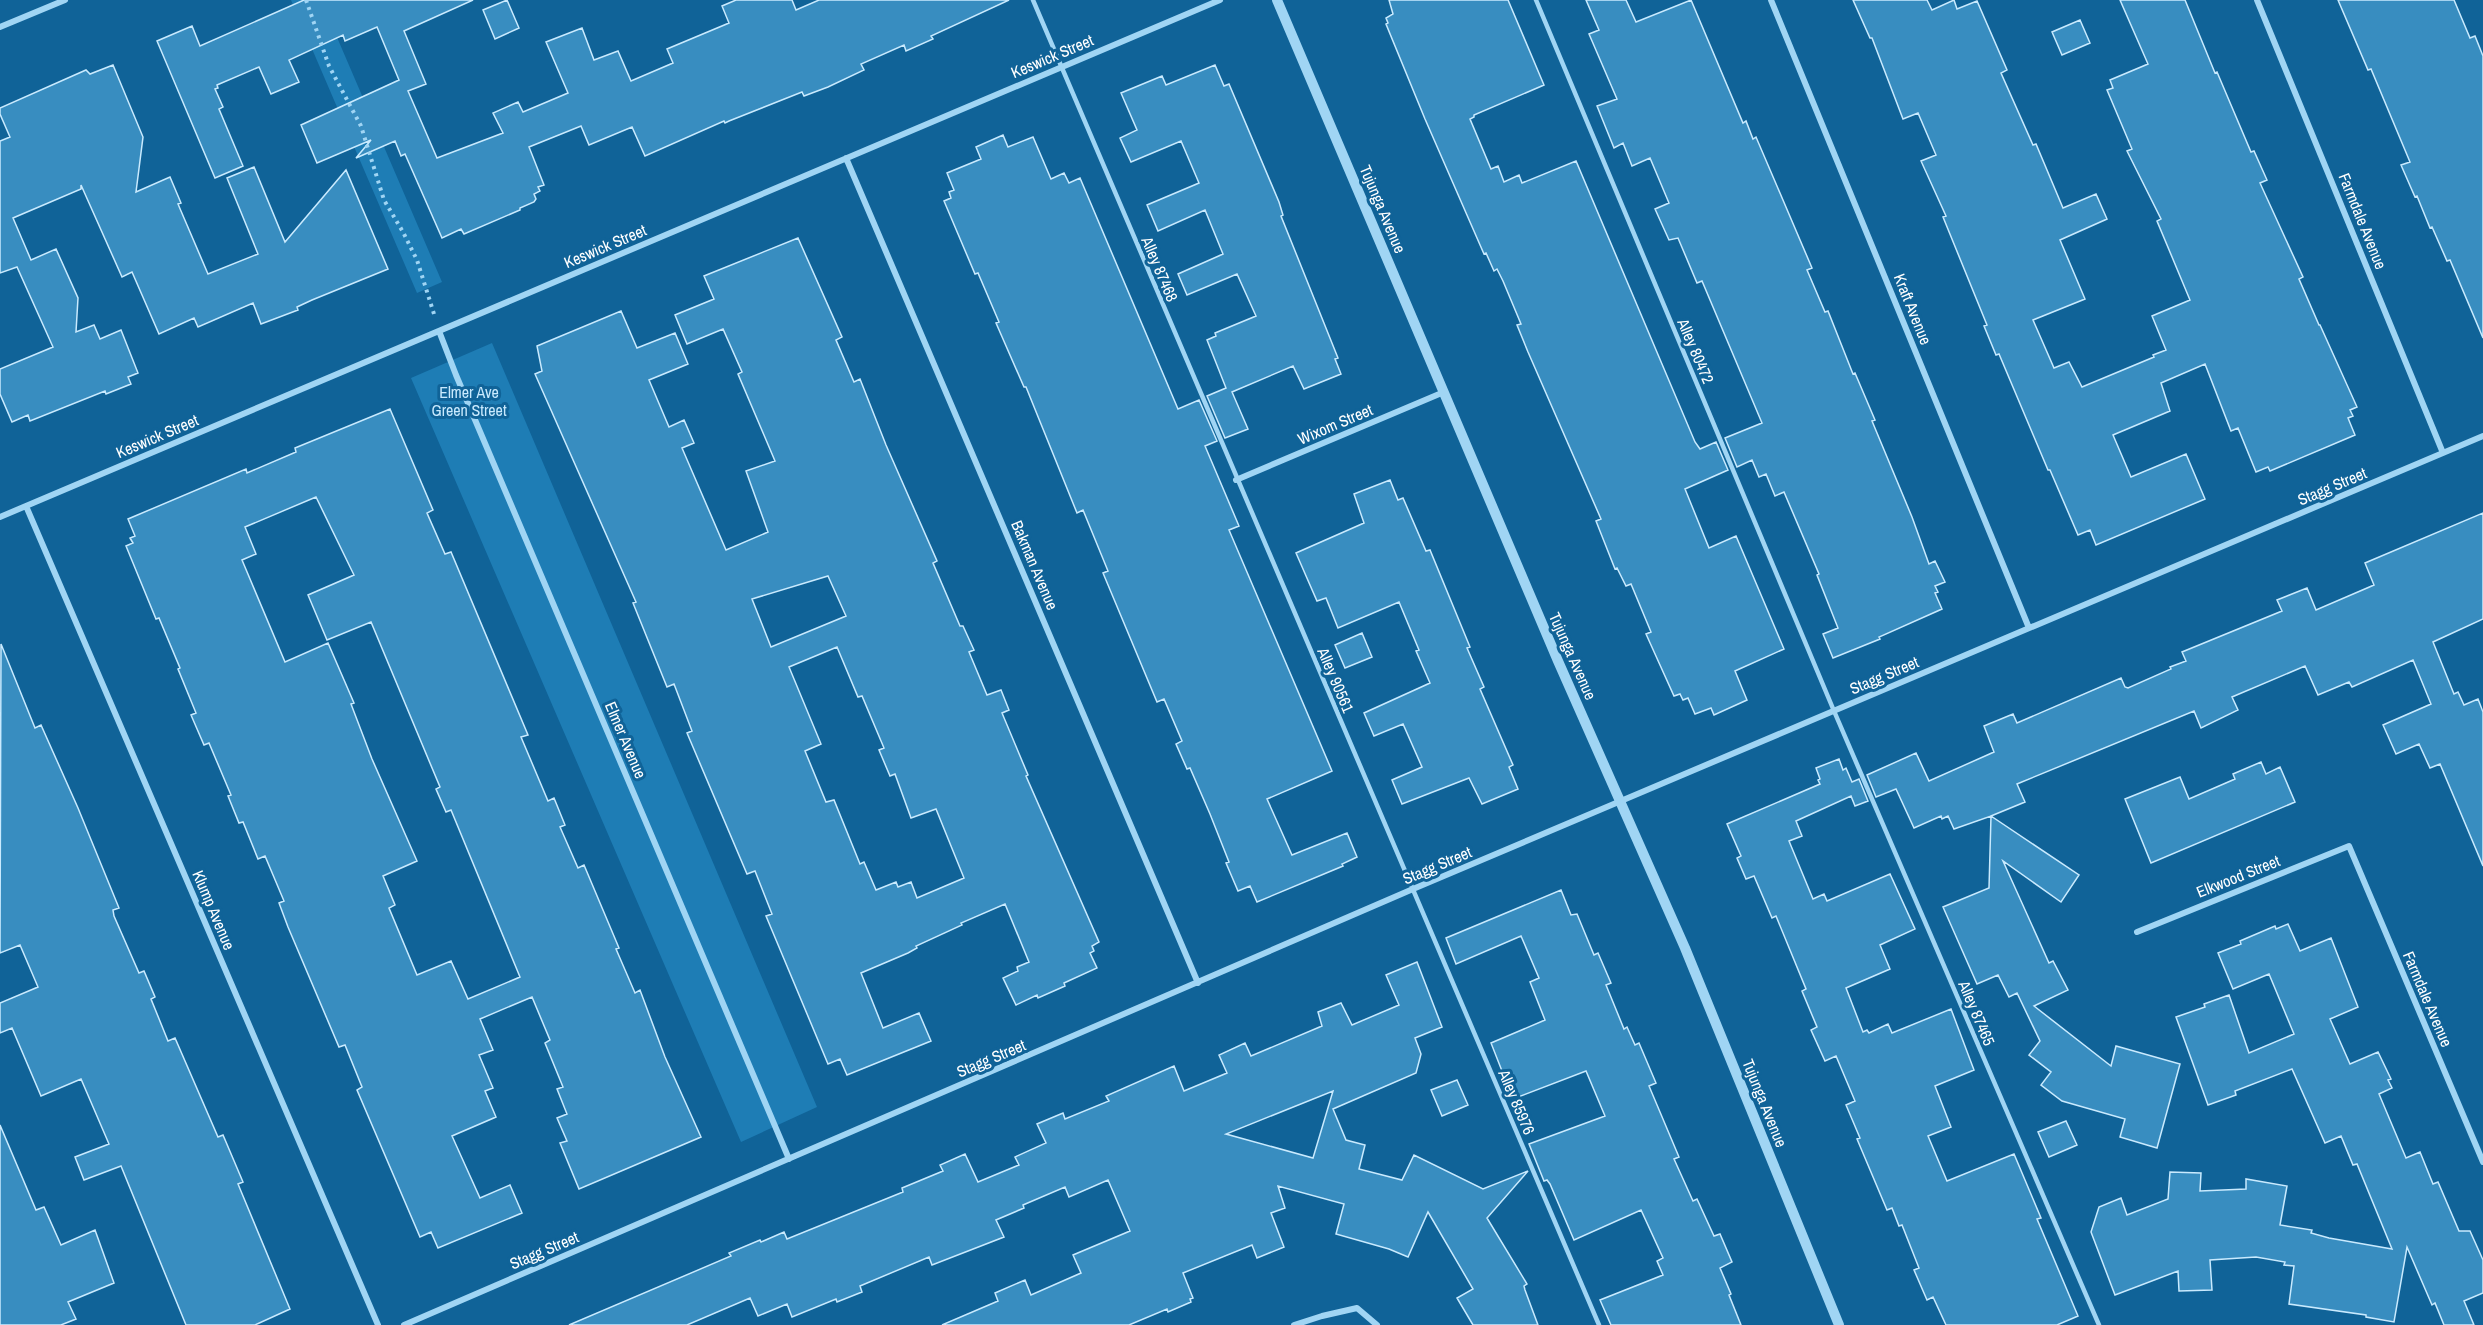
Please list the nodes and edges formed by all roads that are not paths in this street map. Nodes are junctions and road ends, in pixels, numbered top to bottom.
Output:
1 (65, 0) edge
2 (1033, 0) edge
3 (1220, 0) edge
4 (1277, 0) edge
5 (1536, 0) edge
6 (1771, 0) edge
7 (2257, 0) edge
8 (0, 27) edge
9 (1062, 67) junction
10 (846, 158) junction
11 (439, 331) junction
12 (1444, 392) junction
13 (2483, 436) edge
14 (2443, 453) junction
15 (1236, 480) junction
16 (26, 506) junction
17 (0, 517) edge
18 (2029, 628) junction
19 (1834, 711) junction
20 (1622, 802) junction
21 (2349, 846) joint
22 (1413, 889) junction
23 (2137, 932) dead end
24 (1198, 983) junction
25 (789, 1159) junction
26 (2483, 1162) edge
27 (378, 1325) edge
28 (404, 1325) edge
29 (1294, 1325) edge
30 (1377, 1325) edge
31 (1599, 1325) edge
32 (1839, 1325) edge
33 (2099, 1325) edge

1 - 8 street
2 - 9 lane, Alley 87468
3 - 9 street, Keswick Street
4 - 12 street, Tujunga Avenue
5 - 19 lane, Alley 80472
6 - 18 street, Kraft Avenue
7 - 14 street, Farmdale Avenue
9 - 10 street, Keswick Street
9 - 15 lane, Alley 87468
10 - 11 street, Keswick Street
10 - 24 street, Bakman Avenue
11 - 16 street, Keswick Street
11 - 25 street, Elmer Avenue
12 - 15 street, Wixom Street
12 - 20 street, Tujunga Avenue
13 - 14 street, Stagg Street
14 - 18 street, Stagg Street
15 - 22 lane, Alley 90561
16 - 17 street, Keswick Street
16 - 27 street, Klump Avenue
18 - 19 street, Stagg Street
19 - 20 street, Stagg Street
19 - 33 lane, Alley 87465
20 - 22 street, Stagg Street
20 - 32 street, Tujunga Avenue
21 - 23 street, Elkwood Street
21 - 26 street, Farmdale Avenue
22 - 24 street, Stagg Street
22 - 31 lane, Alley 85976
24 - 25 street, Stagg Street
25 - 28 street, Stagg Street
29 - 30 street

